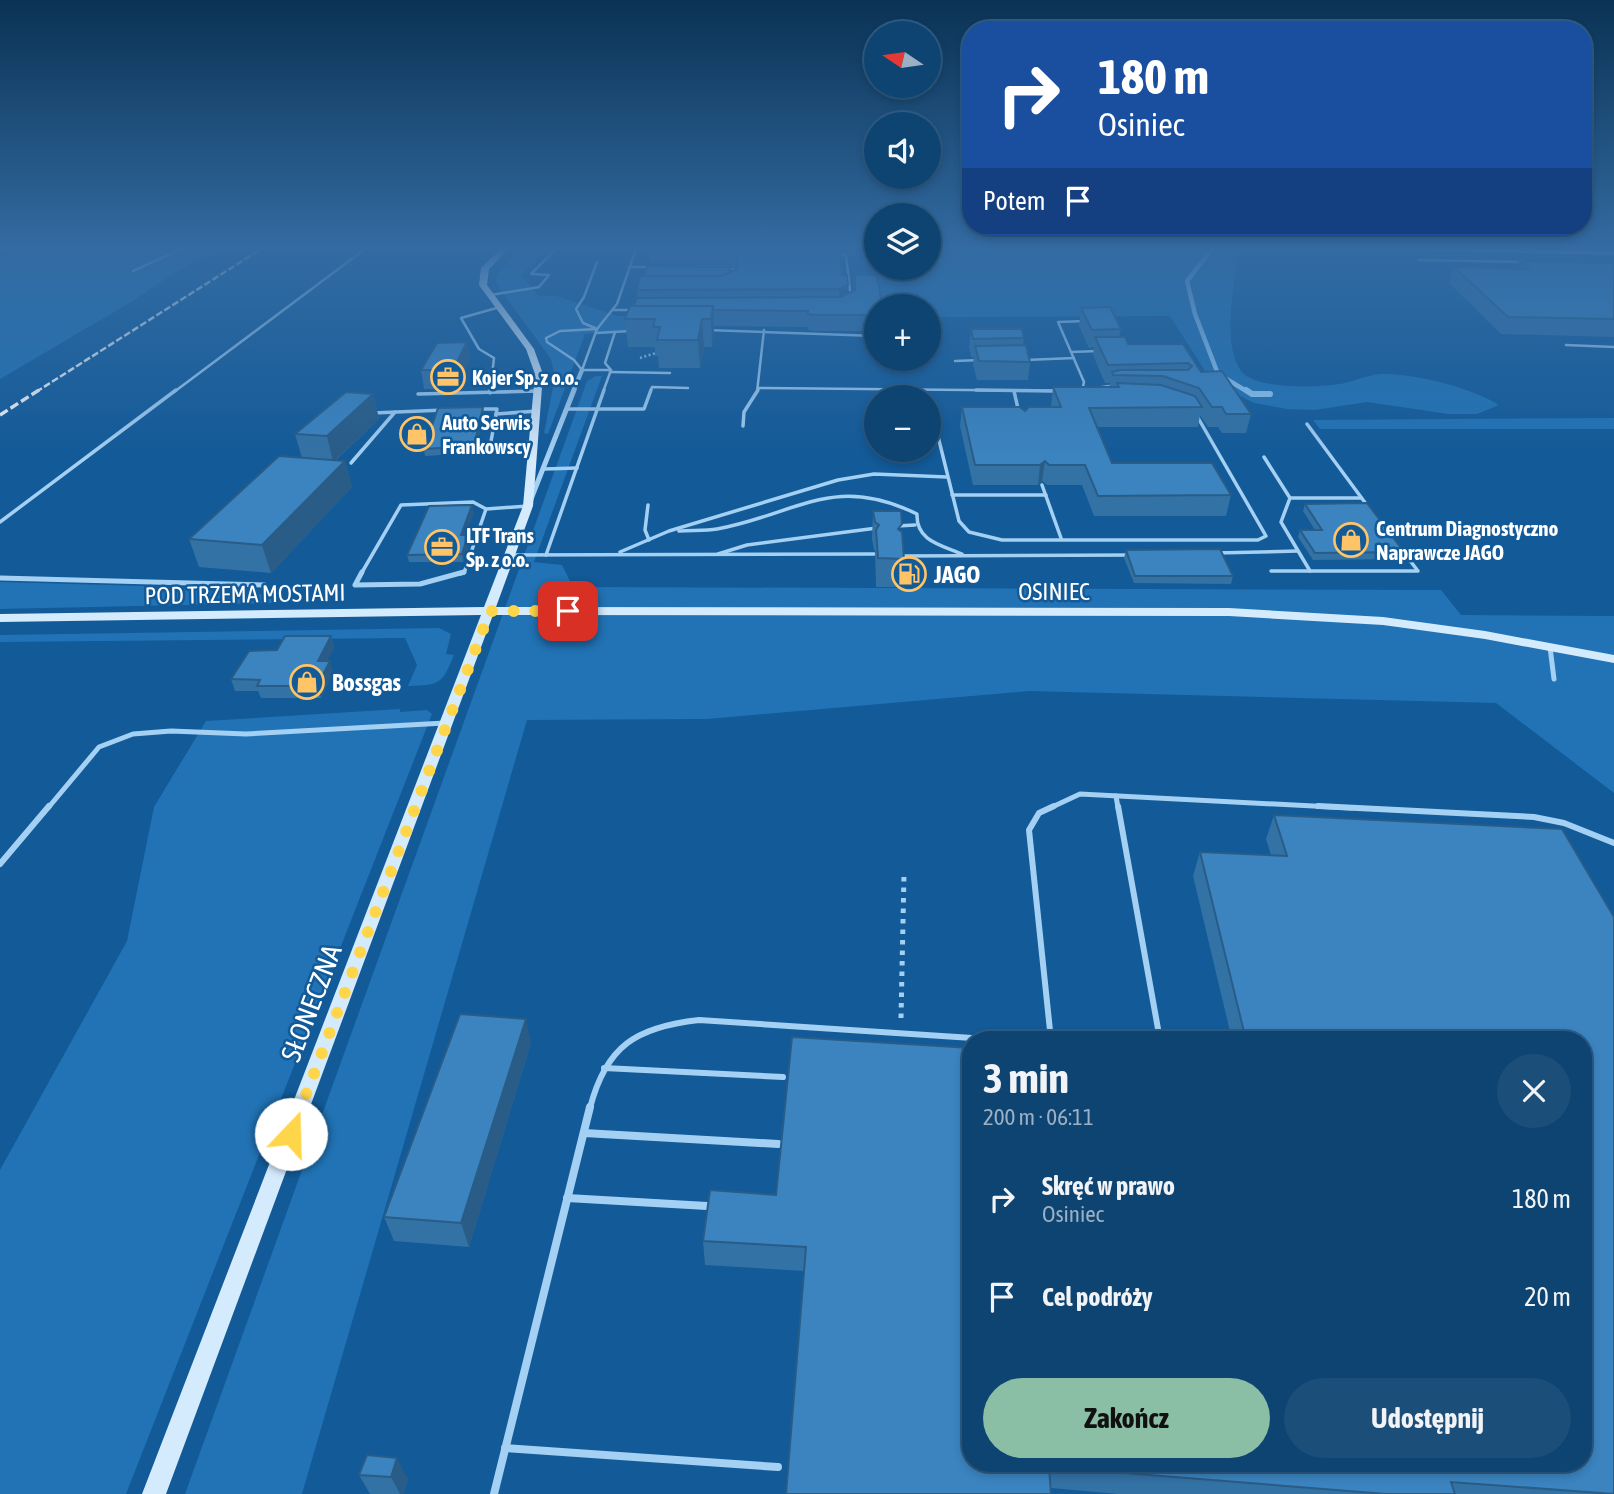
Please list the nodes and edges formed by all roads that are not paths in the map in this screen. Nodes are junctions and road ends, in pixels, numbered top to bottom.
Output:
1 (273, 319) edge
2 (461, 319) edge
3 (508, 319) edge
4 (581, 319) edge
5 (606, 319) edge
6 (1093, 321) edge
7 (634, 330) edge
8 (696, 330) edge
9 (764, 330) junction
10 (597, 331) junction
11 (615, 332) junction
12 (864, 336) edge
13 (1566, 345) dead end
14 (1614, 346) edge
15 (1106, 351) edge
16 (1071, 352) junction
17 (1074, 358) junction
18 (955, 360) dead end
19 (992, 360) edge
20 (1016, 360) edge
21 (582, 370) junction
22 (610, 371) junction
23 (670, 373) dead end
24 (1117, 385) edge
25 (759, 387) junction
26 (688, 388) dead end
27 (864, 389) edge
28 (941, 390) edge
29 (539, 391) junction
30 (1014, 391) junction
31 (1068, 391) edge
32 (1081, 391) junction
33 (490, 393) junction
34 (418, 394) dead end
35 (1091, 397) edge
36 (598, 408) junction
37 (470, 409) edge
38 (567, 409) junction
39 (446, 410) edge
40 (537, 411) junction
41 (1195, 411) edge
42 (395, 412) junction
43 (369, 413) edge
44 (496, 414) junction
45 (1020, 415) edge
46 (1307, 424) dead end
47 (743, 426) dead end
48 (534, 442) junction
49 (490, 446) junction
50 (941, 451) edge
51 (489, 452) dead end
52 (1264, 457) dead end
53 (351, 463) dead end
54 (577, 468) junction
55 (544, 469) junction
56 (947, 477) junction
57 (1042, 485) edge
58 (952, 495) junction
59 (1046, 495) junction
60 (1290, 498) junction
61 (1362, 498) junction
62 (648, 505) dead end
63 (528, 506) junction
64 (486, 509) junction
65 (1370, 509) edge
66 (0, 522) edge
67 (915, 525) junction
68 (891, 527) edge
69 (880, 528) edge
70 (669, 531) junction
71 (1061, 538) junction
72 (649, 540) junction
73 (1394, 540) edge
74 (1298, 551) junction
75 (617, 553) junction
76 (1205, 553) edge
77 (874, 554) edge
78 (511, 555) junction
79 (546, 555) junction
80 (965, 555) junction
81 (1139, 555) edge
82 (711, 556) junction
83 (901, 556) edge
84 (1270, 571) dead end
85 (1310, 572) junction
86 (0, 578) edge
87 (265, 585) dead end
88 (490, 611) junction
89 (0, 618) edge
90 (1550, 646) junction
91 (1614, 659) edge
92 (1555, 679) dead end
93 (448, 722) junction
94 (1116, 796) junction
95 (1614, 843) edge
96 (0, 864) edge
97 (1050, 1031) edge
98 (1158, 1031) edge
99 (962, 1037) edge
100 (604, 1068) junction
101 (783, 1077) dead end
102 (584, 1133) junction
103 (778, 1144) edge
104 (567, 1198) junction
105 (707, 1206) edge
106 (505, 1448) junction
107 (778, 1467) dead end
108 (154, 1494) edge
109 (494, 1494) edge

1 - 66 lane
2 - 33 lane
3 - 29 street, SŁONECZNA
4 - 10 lane
5 - 10 lane
6 - 16 lane
7 - 11 lane
8 - 9 lane
9 - 12 lane
9 - 25 lane
10 - 11 lane
10 - 21 lane
10 - 21 lane
11 - 22 lane
13 - 14 lane
15 - 16 lane
16 - 17 lane
17 - 20 lane
17 - 32 lane
18 - 19 lane
21 - 22 lane
21 - 38 street
22 - 23 lane
22 - 36 lane
24 - 32 lane
25 - 27 lane
25 - 47 lane
26 - 36 lane
28 - 30 lane
29 - 33 lane
29 - 40 street, SŁONECZNA
30 - 31 lane
30 - 45 lane
32 - 35 lane
33 - 34 lane
36 - 38 lane
36 - 54 lane
37 - 44 lane
38 - 55 street
39 - 42 lane
40 - 44 lane
40 - 48 street, SŁONECZNA
41 - 71 lane
42 - 43 lane
42 - 53 lane
44 - 49 lane
46 - 61 lane
48 - 49 lane
48 - 63 street, SŁONECZNA
49 - 51 lane
50 - 56 lane
52 - 60 lane
54 - 55 lane
54 - 79 lane
55 - 63 street
56 - 58 lane
56 - 70 lane
57 - 59 lane
58 - 59 lane
58 - 71 lane
59 - 71 lane
60 - 61 lane
60 - 74 lane
61 - 65 lane
62 - 72 lane
63 - 64 lane
63 - 78 street, SŁONECZNA
64 - 64 lane
67 - 68 lane
67 - 70 lane
67 - 80 lane
69 - 82 lane
70 - 72 lane
72 - 75 lane
73 - 85 lane
74 - 76 lane
74 - 85 lane
75 - 79 lane
75 - 82 lane
77 - 82 lane
78 - 79 lane
78 - 88 street, SŁONECZNA
80 - 81 lane
80 - 83 lane
84 - 85 lane
86 - 87 lane
88 - 89 street, POD TRZEMA MOSTAMI
88 - 90 street, OSINIEC
88 - 93 street, SŁONECZNA
90 - 91 street, OSINIEC
90 - 92 lane
93 - 96 lane
93 - 108 street, SŁONECZNA
94 - 95 lane
94 - 97 lane
94 - 98 lane
99 - 100 lane
100 - 101 lane
100 - 102 lane
102 - 103 lane
102 - 104 lane
104 - 105 lane
104 - 106 lane
106 - 107 lane
106 - 109 lane

